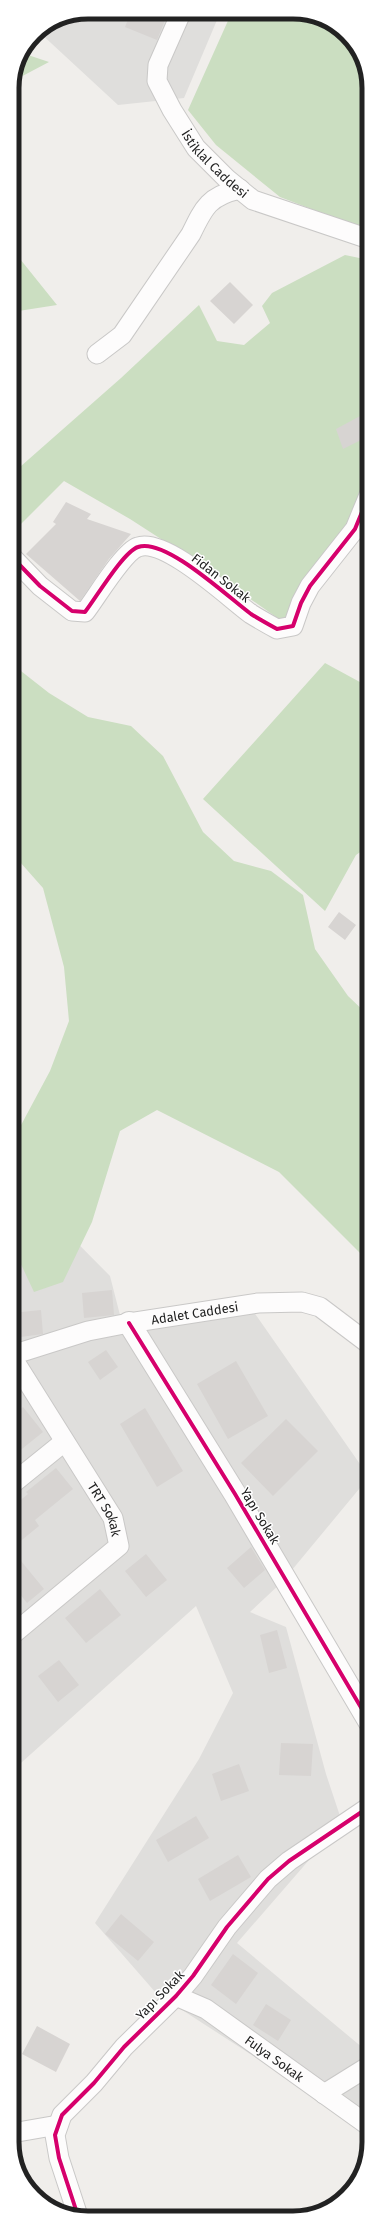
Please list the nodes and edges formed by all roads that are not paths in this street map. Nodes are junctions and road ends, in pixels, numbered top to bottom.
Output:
1 (178, 19) edge
2 (240, 189) junction
3 (362, 236) edge
4 (97, 354) dead end
5 (362, 512) edge
6 (19, 564) edge
7 (129, 1323) junction
8 (362, 1339) edge
9 (19, 1354) edge
10 (19, 1368) edge
11 (64, 1442) junction
12 (19, 1478) edge
13 (19, 1629) edge
14 (362, 1709) edge
15 (362, 1812) edge
16 (176, 1996) junction
17 (362, 2070) edge
18 (324, 2094) junction
19 (362, 2121) edge
20 (58, 2126) junction
21 (19, 2132) edge
22 (76, 2210) edge

1 - 2 street, İstiklal Caddesi
2 - 3 street, İstiklal Caddesi
2 - 4 street
5 - 6 street, Fidan Sokak
7 - 8 street, Adalet Caddesi
7 - 9 street, Adalet Caddesi
7 - 14 street, Yapı Sokak
10 - 11 street, TRT Sokak
11 - 12 street
11 - 13 street, TRT Sokak
15 - 16 street, Yapı Sokak
16 - 18 street, Fulya Sokak
16 - 20 street, Yapı Sokak
17 - 18 street
18 - 19 street, Fulya Sokak
20 - 21 street
20 - 22 street, Yapı Sokak

